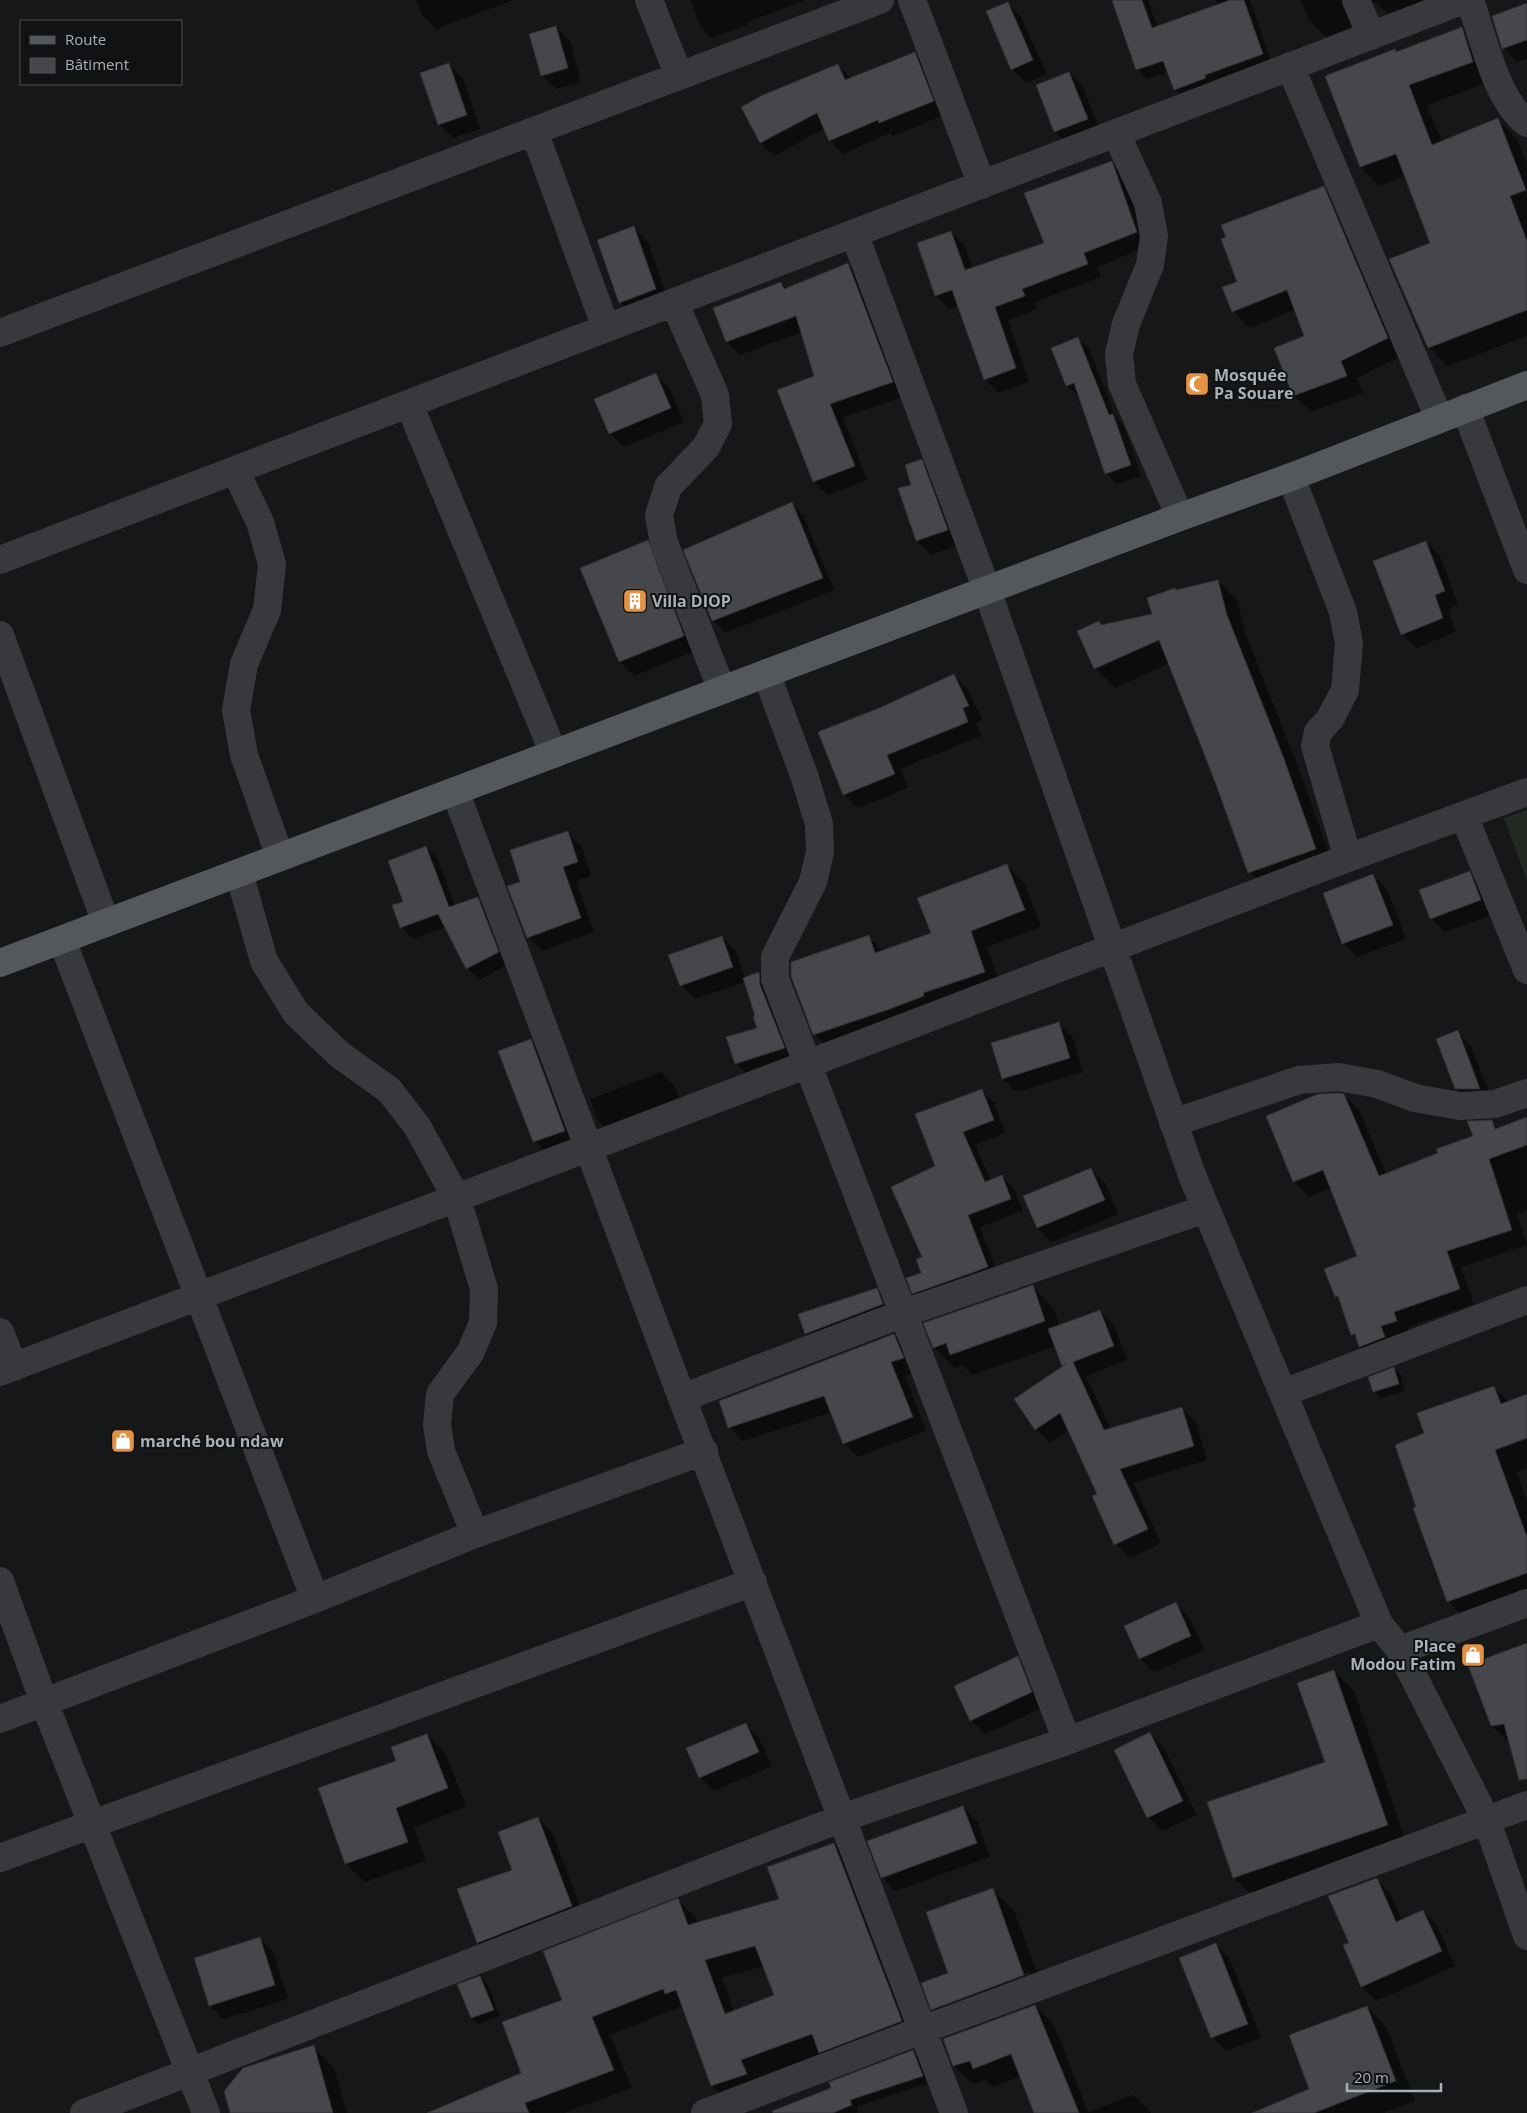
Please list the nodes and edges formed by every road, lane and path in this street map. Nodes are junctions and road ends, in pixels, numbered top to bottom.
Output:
1 (649, 0) edge
2 (880, 0) edge
3 (912, 0) edge
4 (1356, 0) edge
5 (1464, 0) edge
6 (1470, 0) edge
7 (1371, 36) junction
8 (1290, 66) junction
9 (679, 76) junction
10 (1527, 123) edge
11 (534, 131) junction
12 (1116, 133) junction
13 (982, 184) junction
14 (854, 233) junction
15 (674, 302) junction
16 (606, 328) junction
17 (0, 333) edge
18 (1527, 385) edge
19 (409, 404) junction
20 (1465, 408) junction
21 (1438, 418) junction
22 (235, 470) junction
23 (1291, 477) junction
24 (1180, 516) junction
25 (0, 560) edge
26 (1527, 570) edge
27 (987, 590) junction
28 (0, 635) edge
29 (766, 673) junction
30 (722, 690) junction
31 (554, 754) junction
32 (455, 791) junction
33 (1527, 792) edge
34 (1464, 816) junction
35 (280, 857) junction
36 (1348, 858) junction
37 (239, 873) junction
38 (106, 923) junction
39 (62, 940) junction
40 (1112, 949) junction
41 (0, 964) edge
42 (1527, 970) edge
43 (809, 1065) junction
44 (1527, 1093) edge
45 (1173, 1123) junction
46 (589, 1148) junction
47 (457, 1199) junction
48 (1206, 1208) junction
49 (199, 1297) junction
50 (1527, 1300) edge
51 (904, 1313) junction
52 (0, 1332) edge
53 (7, 1370) edge
54 (1283, 1393) junction
55 (682, 1398) junction
56 (704, 1451) junction
57 (475, 1534) junction
58 (0, 1581) edge
59 (753, 1582) junction
60 (315, 1599) junction
61 (1527, 1603) edge
62 (1379, 1624) junction
63 (1400, 1650) junction
64 (44, 1702) junction
65 (0, 1719) edge
66 (1068, 1741) junction
67 (1527, 1805) edge
68 (842, 1818) junction
69 (1486, 1821) junction
70 (92, 1823) junction
71 (0, 1858) edge
72 (1527, 1936) edge
73 (922, 2030) junction
74 (190, 2071) junction
75 (84, 2113) edge
76 (206, 2113) edge
77 (705, 2113) edge
78 (954, 2113) edge

1 - 9 street
2 - 9 street
3 - 13 street
4 - 7 street
5 - 7 street
6 - 10 street
7 - 8 street
8 - 12 street
8 - 21 street
9 - 11 street
11 - 16 street
11 - 17 street
12 - 13 street
12 - 24 street
13 - 14 street
14 - 15 street
14 - 27 street
15 - 16 street
15 - 30 street
16 - 19 street
18 - 20 main road
19 - 22 street
19 - 31 street
20 - 21 main road
20 - 26 street
21 - 23 main road
22 - 25 street
22 - 35 street
23 - 24 main road
23 - 36 street
24 - 27 main road
27 - 29 main road
27 - 40 street
28 - 38 street
29 - 30 main road
29 - 43 street
30 - 31 main road
31 - 32 main road
32 - 35 main road
32 - 46 street
33 - 34 street
34 - 36 street
34 - 42 street
35 - 37 main road
36 - 40 street
37 - 38 main road
37 - 47 street
38 - 39 main road
39 - 41 main road
39 - 49 street
40 - 43 street
40 - 45 street
43 - 46 street
43 - 51 street
44 - 45 street
45 - 48 street
46 - 47 street
46 - 55 street
47 - 49 street
47 - 57 street
48 - 51 street
48 - 54 street
49 - 53 street
49 - 60 street
50 - 54 street
51 - 55 street
51 - 66 street
52 - 53 street
54 - 62 street
55 - 56 street
56 - 57 street
56 - 59 street
57 - 60 street
58 - 64 street
59 - 68 street
59 - 70 street
60 - 64 street
61 - 63 street
62 - 63 street
62 - 66 street
63 - 69 street
64 - 65 street
64 - 70 street
66 - 68 street
67 - 69 street
68 - 73 street
68 - 74 street
69 - 72 street
69 - 73 street
70 - 71 street
70 - 74 street
73 - 77 street
73 - 78 street
74 - 75 street
74 - 76 street

